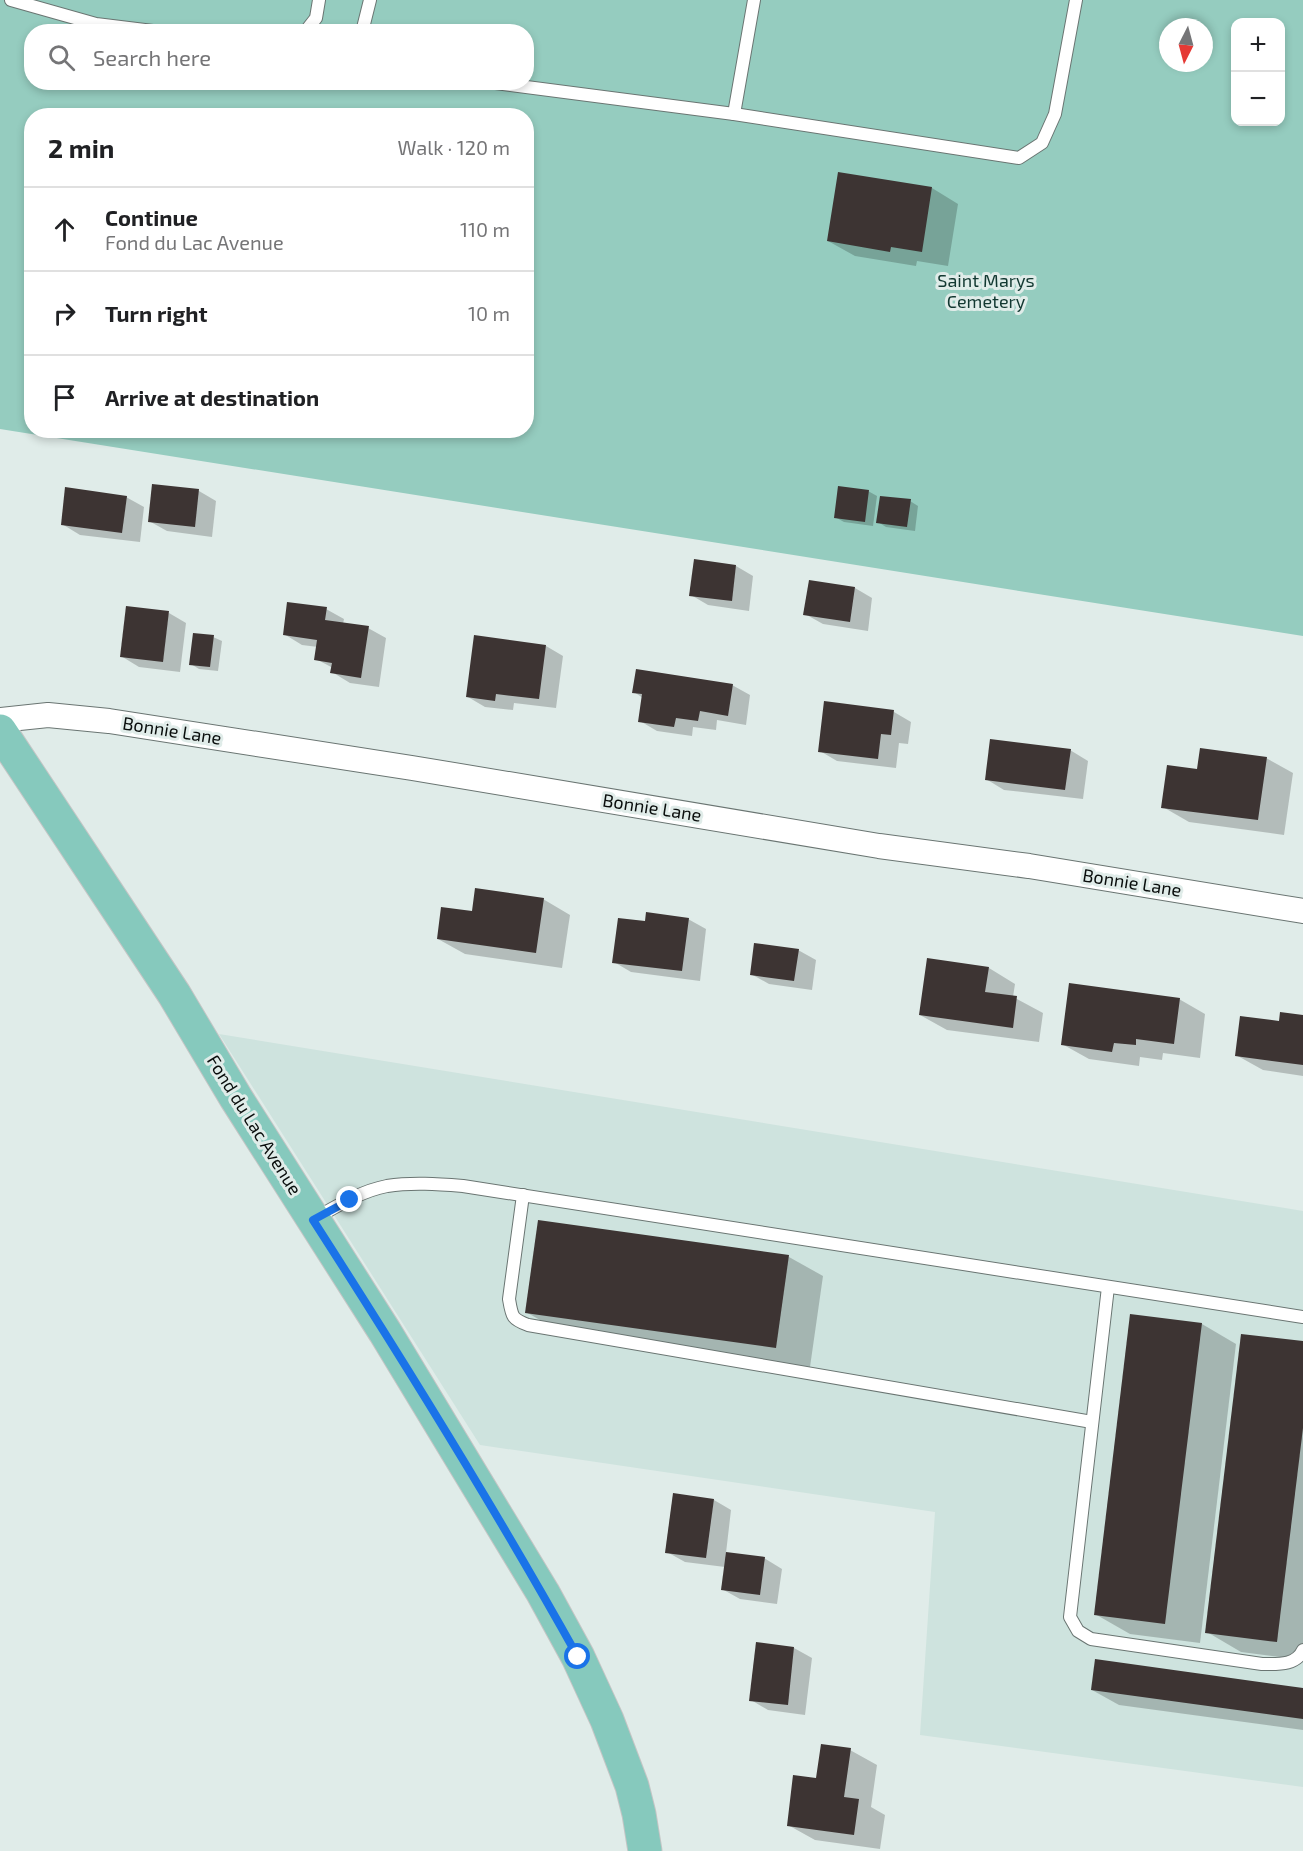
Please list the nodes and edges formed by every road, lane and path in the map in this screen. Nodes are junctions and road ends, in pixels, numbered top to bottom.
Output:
1 (11, 0) edge
2 (319, 0) edge
3 (370, 0) edge
4 (754, 0) edge
5 (1076, 0) edge
6 (96, 24) edge
7 (311, 24) edge
8 (364, 24) edge
9 (534, 88) edge
10 (734, 114) junction
11 (0, 720) edge
12 (0, 731) edge
13 (1303, 910) edge
14 (523, 1195) junction
15 (313, 1220) junction
16 (1108, 1287) junction
17 (1303, 1317) edge
18 (1092, 1422) junction
19 (1303, 1650) edge
20 (645, 1851) edge

1 - 6 lane
2 - 7 lane
3 - 8 lane
4 - 10 lane
5 - 10 lane
9 - 10 lane
11 - 13 street, Bonnie Lane
12 - 15 main road, Fond du Lac Avenue
14 - 15 lane
14 - 16 lane
14 - 18 lane
15 - 20 main road, Fond du Lac Avenue
16 - 17 lane
16 - 18 lane
18 - 19 lane

